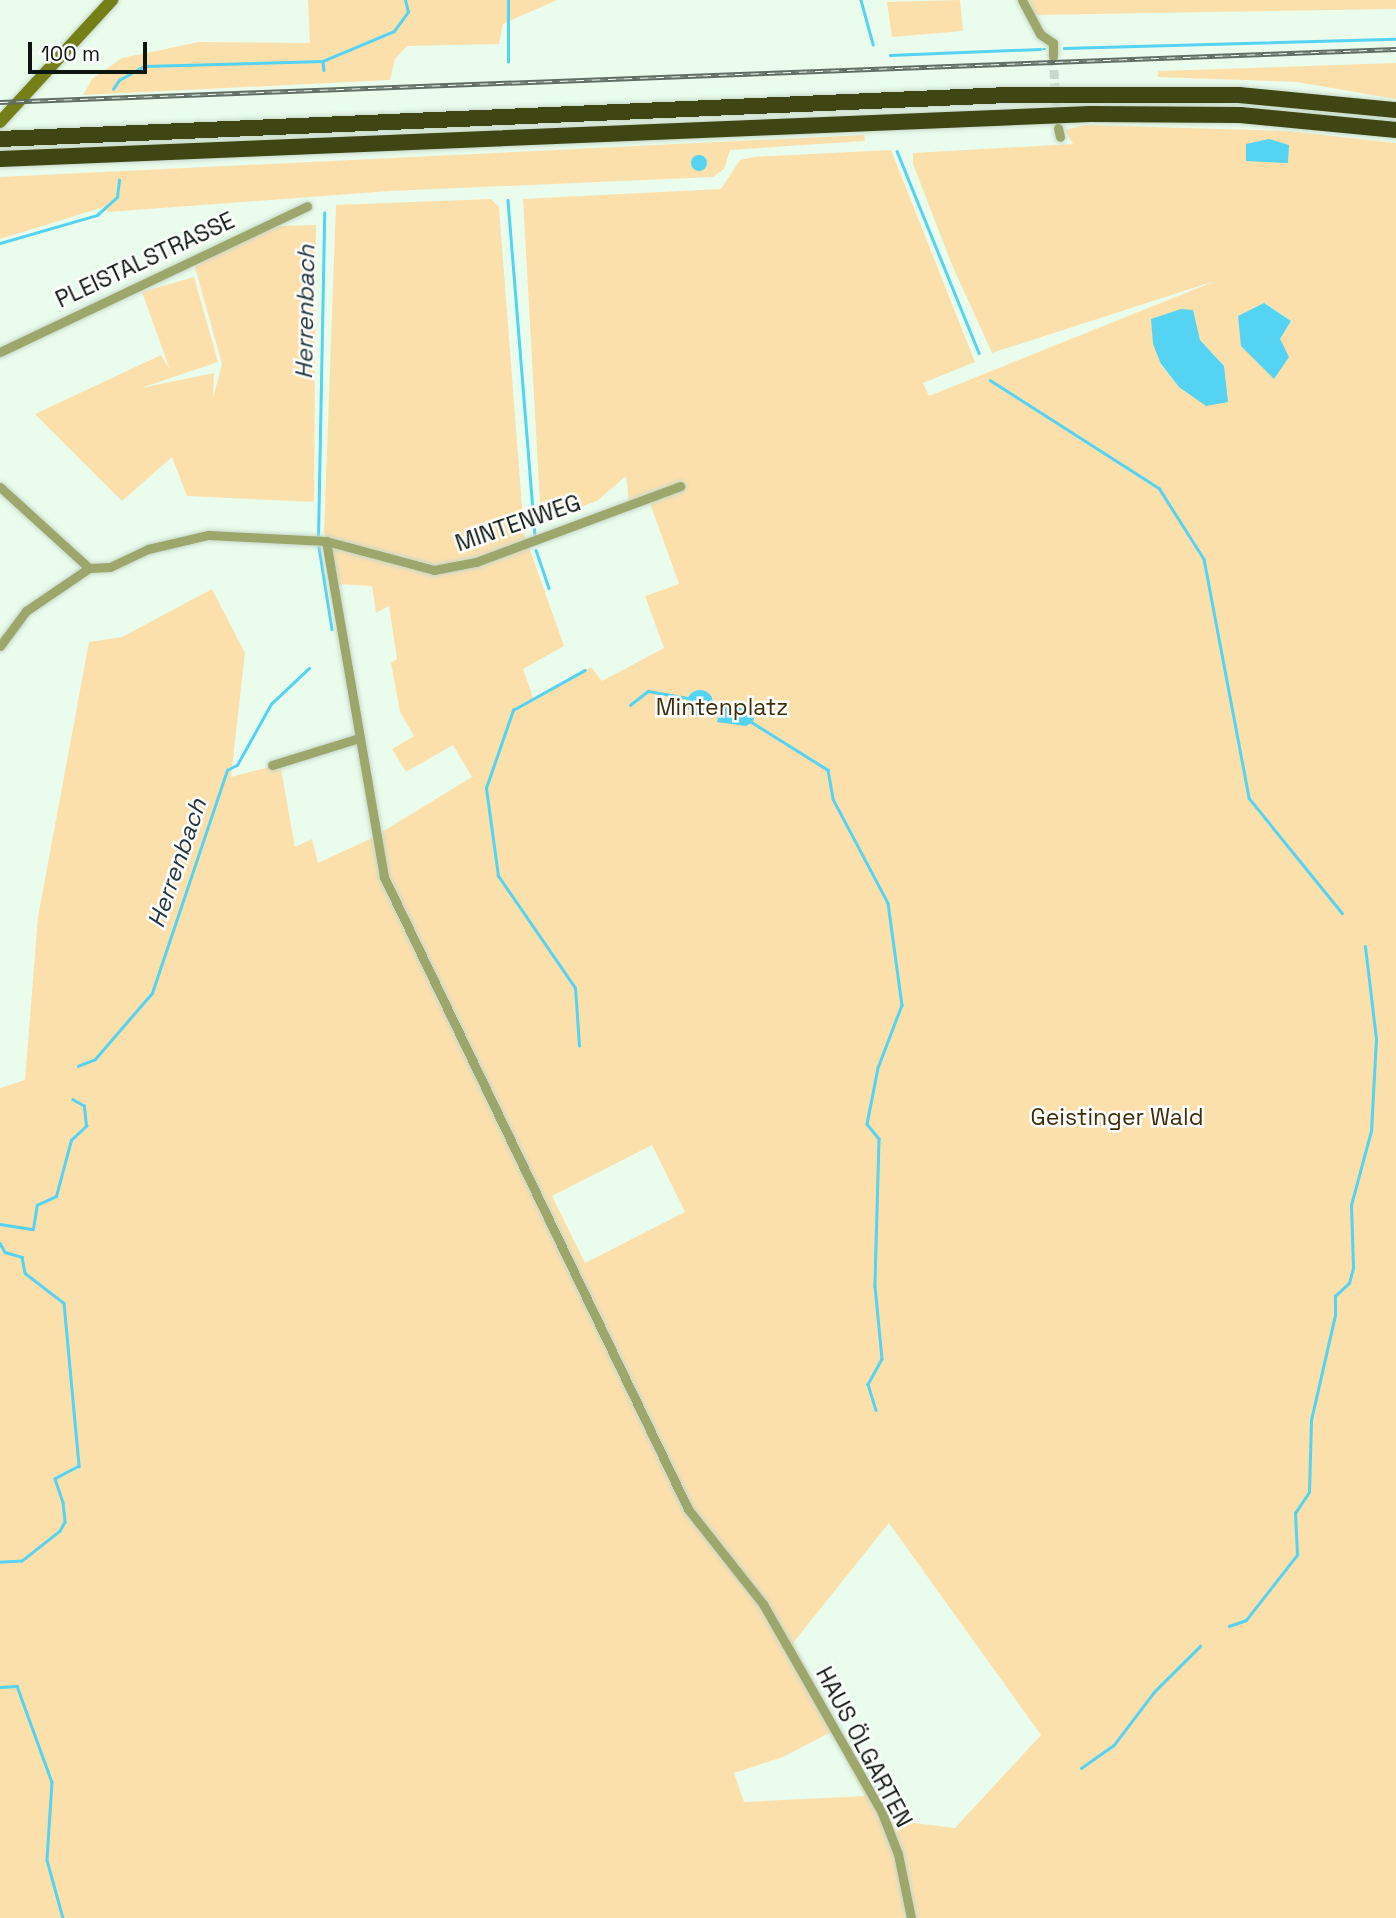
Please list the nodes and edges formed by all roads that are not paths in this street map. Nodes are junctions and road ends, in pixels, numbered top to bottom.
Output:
1 (112, 0) edge
2 (1023, 0) edge
3 (1053, 56) tunnel mouth
4 (1396, 110) edge
5 (0, 122) edge
6 (1396, 131) edge
7 (7, 138) edge
8 (0, 159) edge
9 (307, 206) dead end
10 (0, 352) edge
11 (680, 486) dead end
12 (0, 487) edge
13 (326, 541) junction
14 (89, 568) junction
15 (0, 646) edge
16 (359, 738) junction
17 (272, 765) dead end
18 (911, 1918) edge

1 - 5 main road
2 - 3 street
4 - 7 highway
6 - 8 highway
9 - 10 street, PLEISTALSTRASSE
11 - 13 street, MINTENWEG
12 - 14 street
13 - 14 street, MINTENWEG
13 - 16 street, HAUS ÖLGARTEN
14 - 15 street
16 - 17 street
16 - 18 street, HAUS ÖLGARTEN

